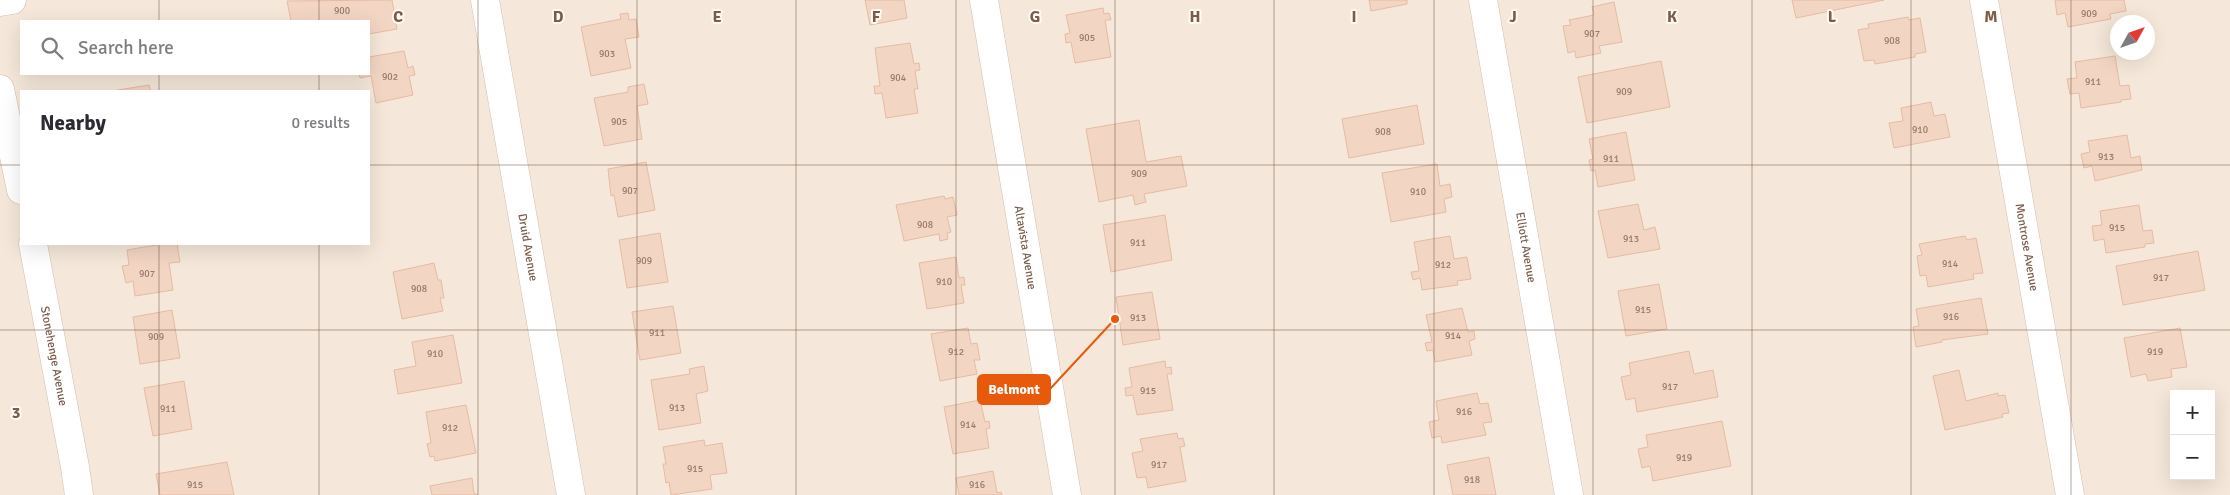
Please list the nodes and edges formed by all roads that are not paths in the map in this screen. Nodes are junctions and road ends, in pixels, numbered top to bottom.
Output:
1 (12, 0) edge
2 (485, 0) edge
3 (984, 0) edge
4 (1483, 0) edge
5 (1984, 0) edge
6 (0, 2) edge
7 (0, 89) edge
8 (20, 185) edge
9 (32, 245) edge
10 (78, 495) edge
11 (571, 495) edge
12 (1067, 495) edge
13 (1569, 495) edge
14 (2070, 495) edge

1 - 6 street
2 - 11 street, Druid Avenue
3 - 12 street, Altavista Avenue
4 - 13 street, Elliott Avenue
5 - 14 street, Montrose Avenue
7 - 8 street
9 - 10 street, Stonehenge Avenue

